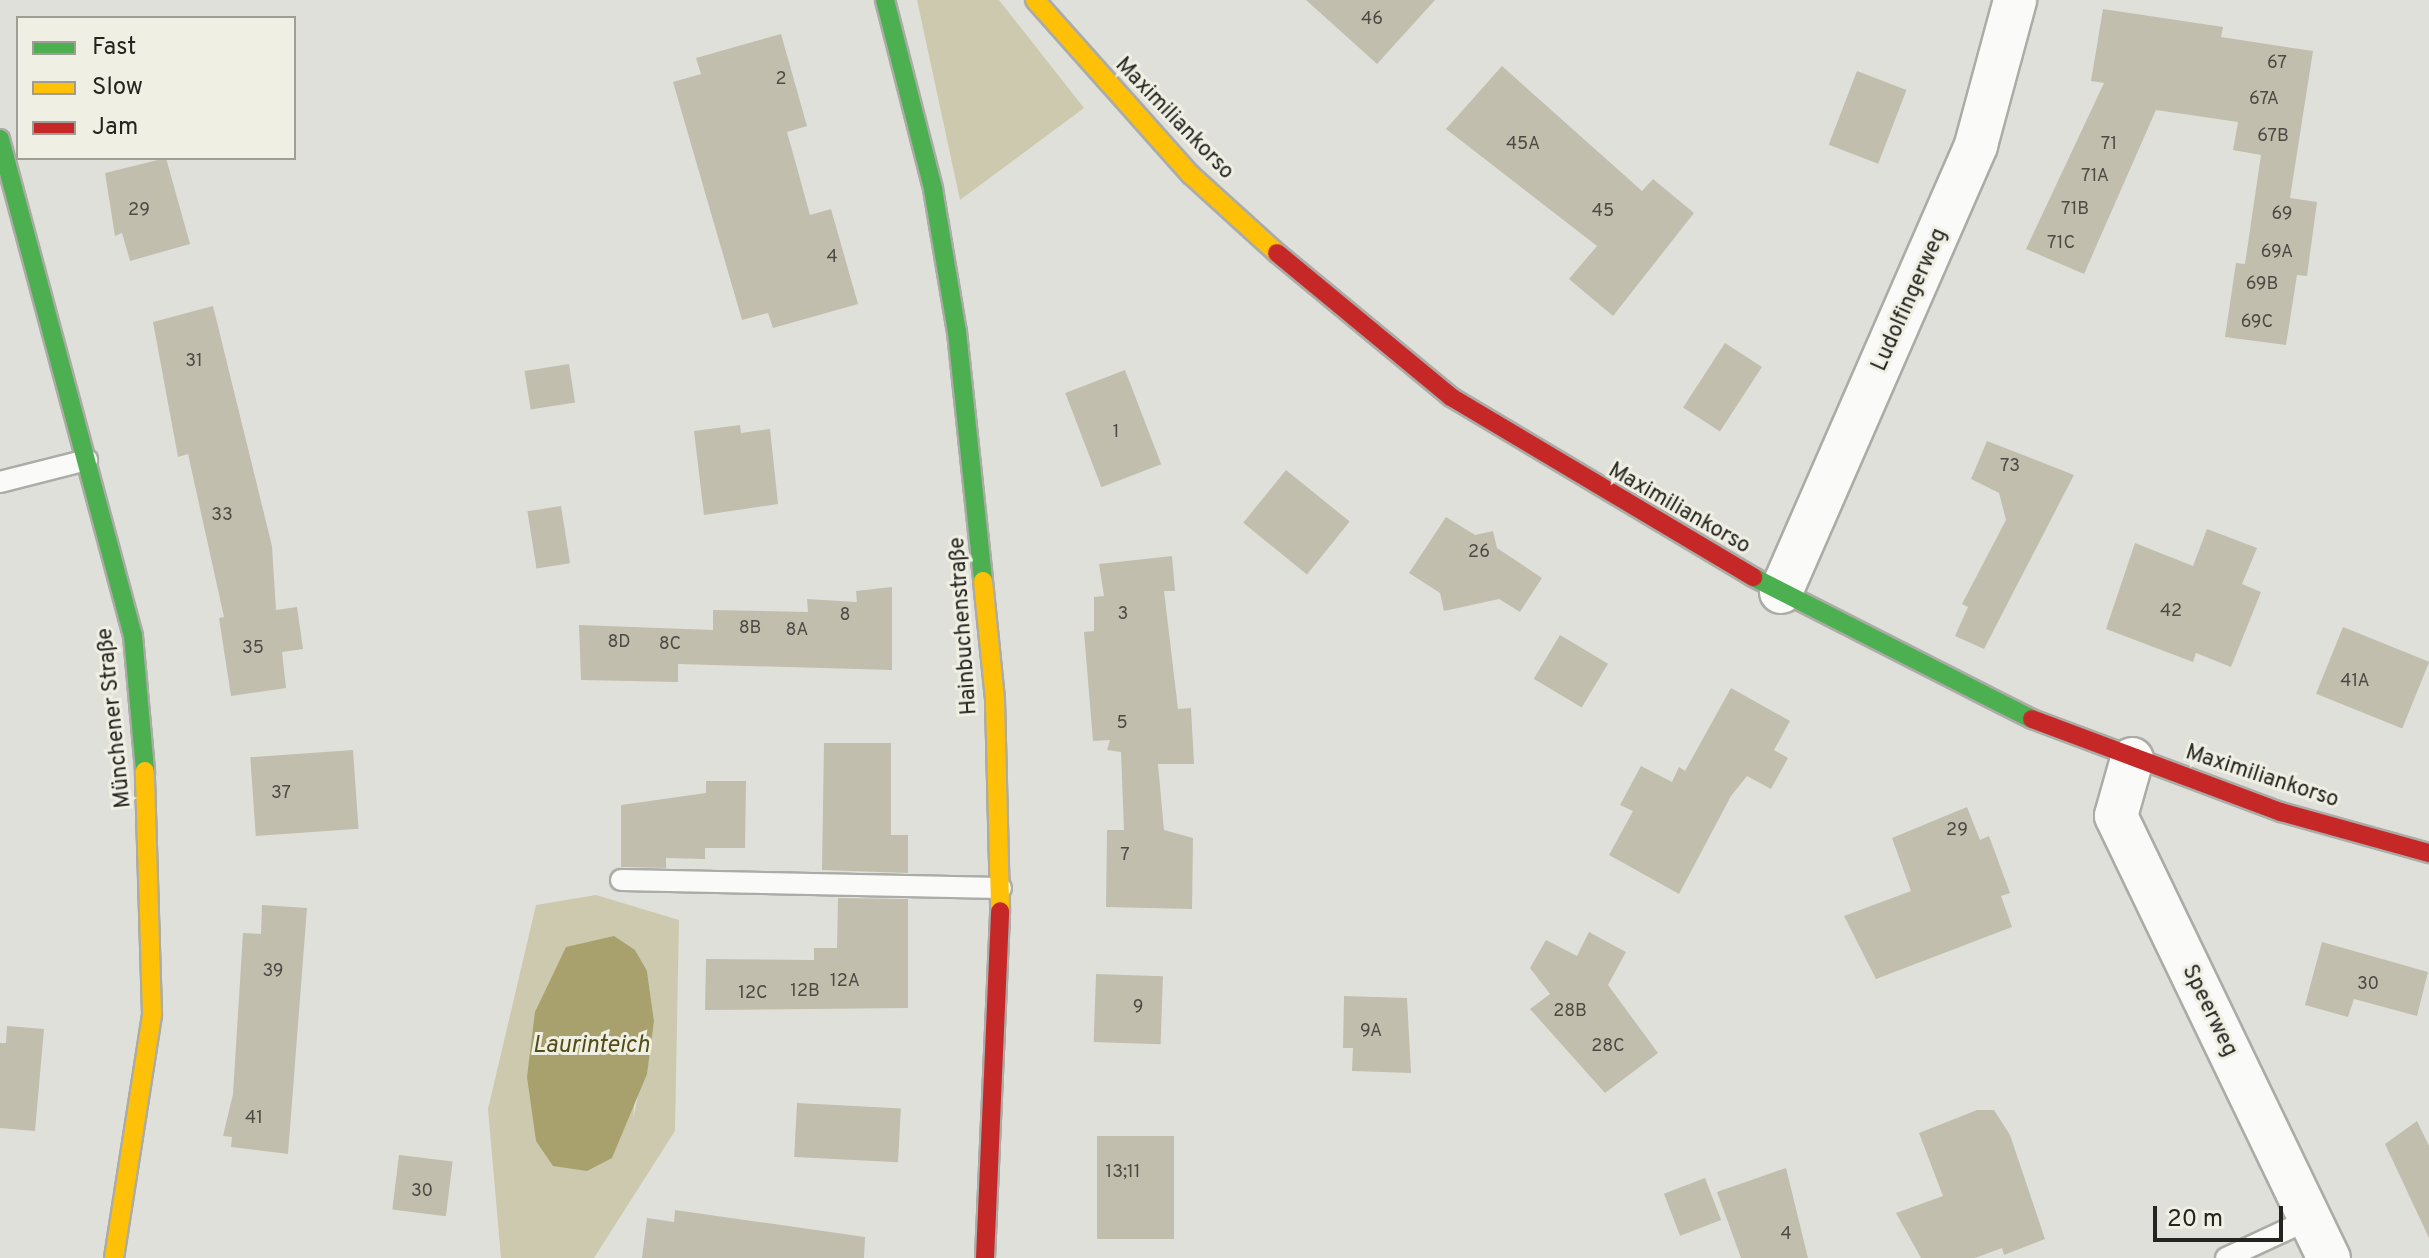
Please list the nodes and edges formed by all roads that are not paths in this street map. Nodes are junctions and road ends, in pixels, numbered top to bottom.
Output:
1 (885, 0) edge
2 (1035, 0) edge
3 (2015, 0) edge
4 (0, 139) edge
5 (87, 460) junction
6 (0, 482) edge
7 (1781, 592) junction
8 (2132, 759) junction
9 (2429, 853) edge
10 (621, 880) dead end
11 (1001, 888) junction
12 (2310, 1219) junction
13 (114, 1258) edge
14 (985, 1258) edge
15 (2226, 1258) edge
16 (2329, 1258) edge

1 - 11 street, Hainbuchenstraße
2 - 7 street, Maximiliankorso
3 - 7 street, Ludolfingerweg
4 - 5 street, Münchener Straße
5 - 6 lane
5 - 13 street, Münchener Straße
7 - 8 street, Maximiliankorso
8 - 9 street, Maximiliankorso
8 - 12 street, Speerweg
10 - 11 lane
11 - 14 street, Hainbuchenstraße
12 - 15 lane
12 - 16 street, Speerweg

